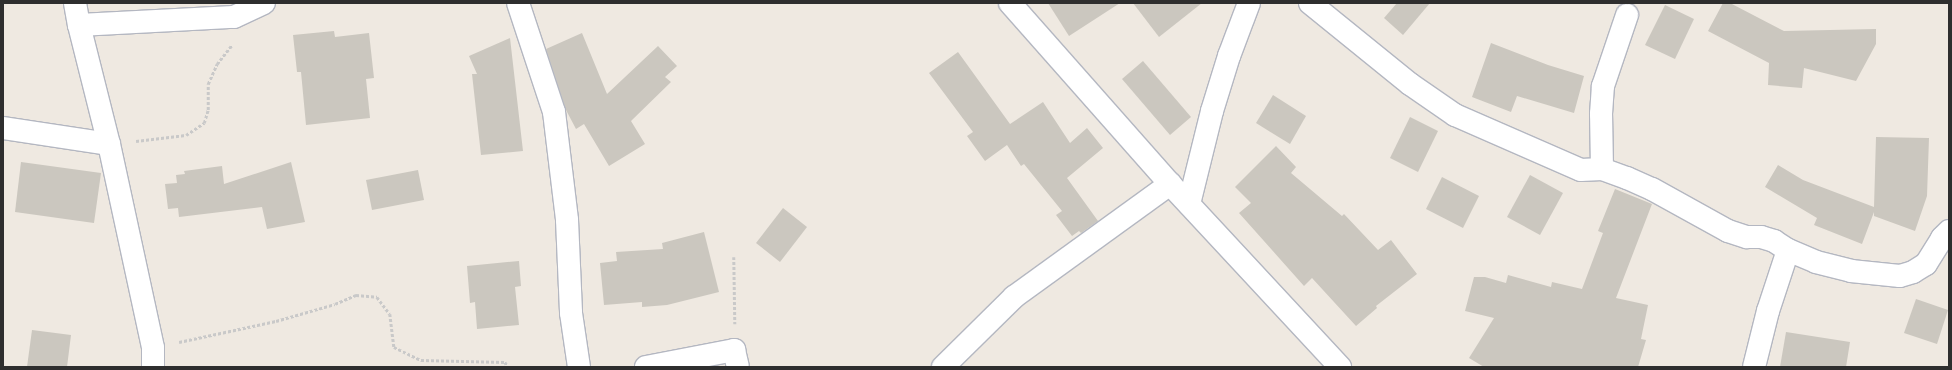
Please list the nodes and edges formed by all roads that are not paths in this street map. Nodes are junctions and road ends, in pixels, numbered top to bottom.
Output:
1 (75, 3) edge
2 (264, 3) edge
3 (518, 3) edge
4 (1010, 3) edge
5 (1249, 3) edge
6 (1310, 3) edge
7 (1628, 15) dead end
8 (79, 25) junction
9 (3, 128) edge
10 (109, 144) junction
11 (1602, 169) junction
12 (1170, 184) junction
13 (1189, 204) junction
14 (1949, 231) edge
15 (1788, 250) junction
16 (153, 358) edge
17 (736, 358) edge
18 (579, 367) edge
19 (646, 367) edge
20 (943, 367) edge
21 (1340, 367) edge
22 (1754, 367) edge

1 - 8 street
2 - 8 street
3 - 18 street
4 - 12 street
5 - 13 street
6 - 11 street
7 - 11 street
8 - 10 street
9 - 10 street
10 - 16 street
11 - 15 street
12 - 13 street
12 - 20 street
13 - 21 street
14 - 15 street
15 - 22 street
17 - 19 street

